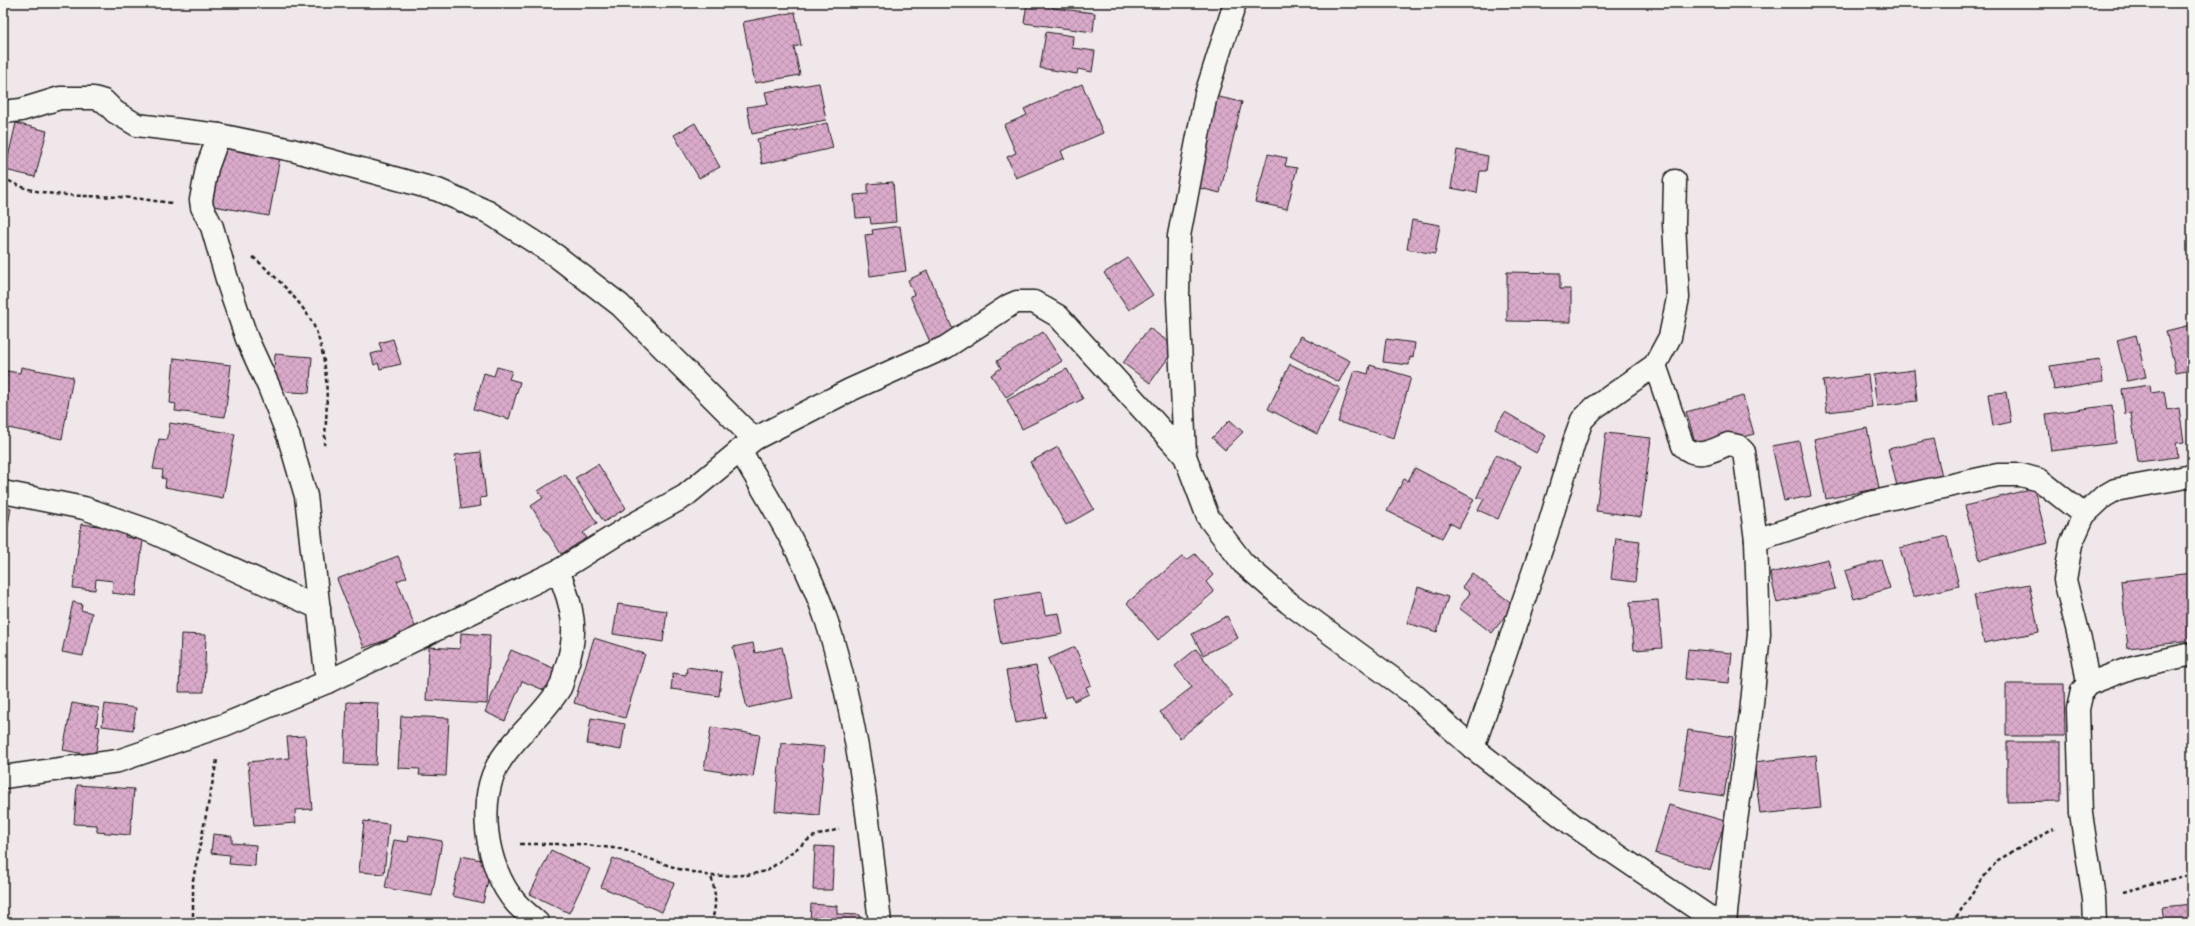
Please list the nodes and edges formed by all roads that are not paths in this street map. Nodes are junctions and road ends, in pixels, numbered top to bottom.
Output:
1 (1235, 3) edge
2 (3, 112) edge
3 (219, 135) junction
4 (1675, 181) dead end
5 (1655, 365) junction
6 (747, 444) junction
7 (1185, 456) junction
8 (2192, 476) edge
9 (3, 492) edge
10 (2084, 515) junction
11 (1756, 540) junction
12 (558, 572) junction
13 (318, 608) junction
14 (2192, 654) edge
15 (327, 682) junction
16 (2088, 684) junction
17 (1473, 748) junction
18 (3, 777) edge
19 (537, 923) edge
20 (880, 923) edge
21 (1718, 923) edge
22 (1725, 923) edge
23 (2095, 923) edge

1 - 7 street
2 - 3 street
3 - 6 street
3 - 13 street
4 - 5 street
5 - 11 street
5 - 17 street
6 - 7 street
6 - 12 street
6 - 20 street
7 - 17 street
8 - 10 street
9 - 13 street
10 - 11 street
10 - 16 street
11 - 22 street
12 - 15 street
12 - 19 street
13 - 15 street
14 - 16 street
15 - 18 street
16 - 23 street
17 - 21 street

